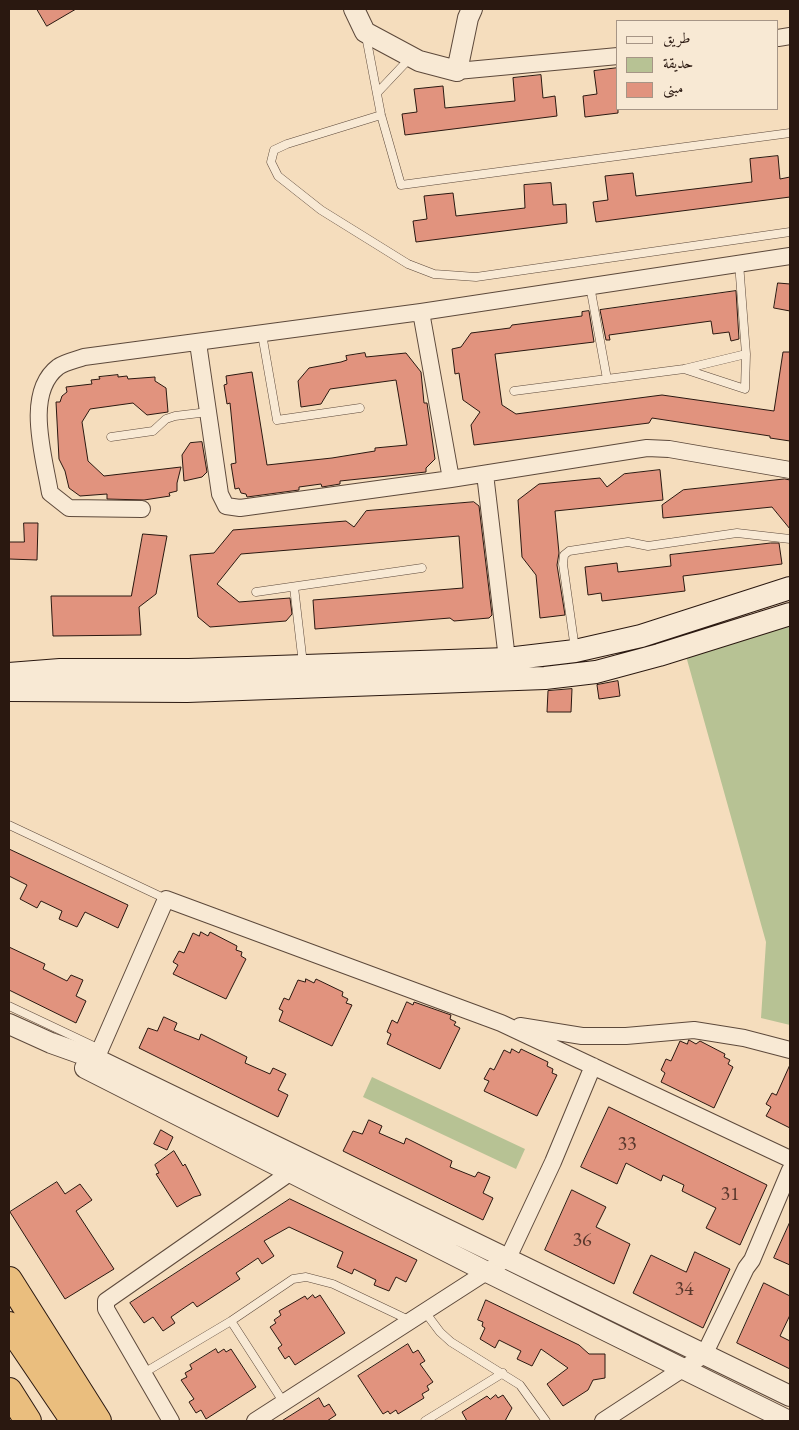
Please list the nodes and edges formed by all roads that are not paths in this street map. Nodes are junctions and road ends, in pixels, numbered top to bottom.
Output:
1 (354, 9) edge
2 (472, 9) edge
3 (366, 32) junction
4 (616, 56) edge
5 (411, 57) junction
6 (457, 71) junction
7 (377, 93) junction
8 (381, 115) junction
9 (790, 133) edge
10 (790, 232) edge
11 (790, 256) edge
12 (738, 264) junction
13 (590, 286) junction
14 (421, 312) junction
15 (262, 334) junction
16 (198, 343) junction
17 (746, 354) junction
18 (684, 369) junction
19 (607, 379) junction
20 (514, 391) dead end
21 (360, 408) dead end
22 (208, 412) junction
23 (112, 437) dead end
24 (790, 470) edge
25 (485, 474) junction
26 (451, 479) junction
27 (142, 509) dead end
28 (790, 539) edge
29 (422, 568) dead end
30 (294, 587) junction
31 (790, 588) edge
32 (256, 592) dead end
33 (790, 614) edge
34 (575, 651) junction
35 (507, 658) junction
36 (303, 666) junction
37 (17, 671) edge
38 (9, 690) edge
39 (9, 825) edge
40 (166, 899) junction
41 (9, 1006) edge
42 (501, 1023) junction
43 (9, 1024) edge
44 (51, 1043) junction
45 (790, 1050) edge
46 (98, 1054) junction
47 (593, 1066) junction
48 (308, 1160) junction
49 (790, 1160) edge
50 (790, 1170) edge
51 (291, 1172) junction
52 (508, 1258) junction
53 (487, 1272) junction
54 (9, 1280) edge
55 (425, 1312) junction
56 (232, 1321) junction
57 (411, 1321) junction
58 (9, 1325) edge
59 (704, 1355) junction
60 (684, 1368) junction
61 (503, 1373) junction
62 (142, 1374) junction
63 (9, 1391) edge
64 (790, 1396) edge
65 (284, 1403) junction
66 (622, 1416) edge
67 (28, 1421) edge
68 (74, 1421) edge
69 (98, 1421) edge
70 (171, 1421) edge
71 (255, 1421) edge
72 (426, 1421) edge
73 (546, 1421) edge
74 (603, 1421) edge
75 (790, 1421) edge

1 - 3 street
2 - 6 street
3 - 5 street
3 - 7 lane
4 - 6 street
5 - 6 street
5 - 7 lane
7 - 8 lane
8 - 9 lane
8 - 10 lane
11 - 12 street
12 - 13 street
12 - 17 lane
13 - 14 street
13 - 19 lane
14 - 15 street
14 - 26 street
15 - 16 street
15 - 21 lane
16 - 22 street
16 - 27 street
17 - 18 lane
17 - 18 lane
18 - 19 lane
19 - 20 lane
22 - 23 lane
22 - 26 street
24 - 25 street
25 - 26 street
25 - 35 street
28 - 34 lane
29 - 30 lane
30 - 32 lane
30 - 36 lane
31 - 34 main road
33 - 38 main road
34 - 35 main road
35 - 36 main road
36 - 37 main road
39 - 40 lane
40 - 42 street
40 - 46 street
41 - 46 lane
42 - 45 street
42 - 47 street
43 - 44 street
44 - 46 street
44 - 51 street
46 - 48 street
47 - 49 street
47 - 52 street
48 - 51 street
48 - 52 street
50 - 59 street
51 - 53 street
51 - 62 street
52 - 53 street
52 - 59 street
53 - 55 street
53 - 60 street
54 - 69 highway
55 - 57 street
55 - 61 lane
56 - 57 lane
56 - 62 lane
56 - 65 lane
57 - 65 street
58 - 68 highway
59 - 60 street
59 - 64 street
60 - 66 street
60 - 75 street
61 - 72 lane
61 - 73 lane
62 - 70 street
63 - 67 highway
65 - 71 street
66 - 74 street

